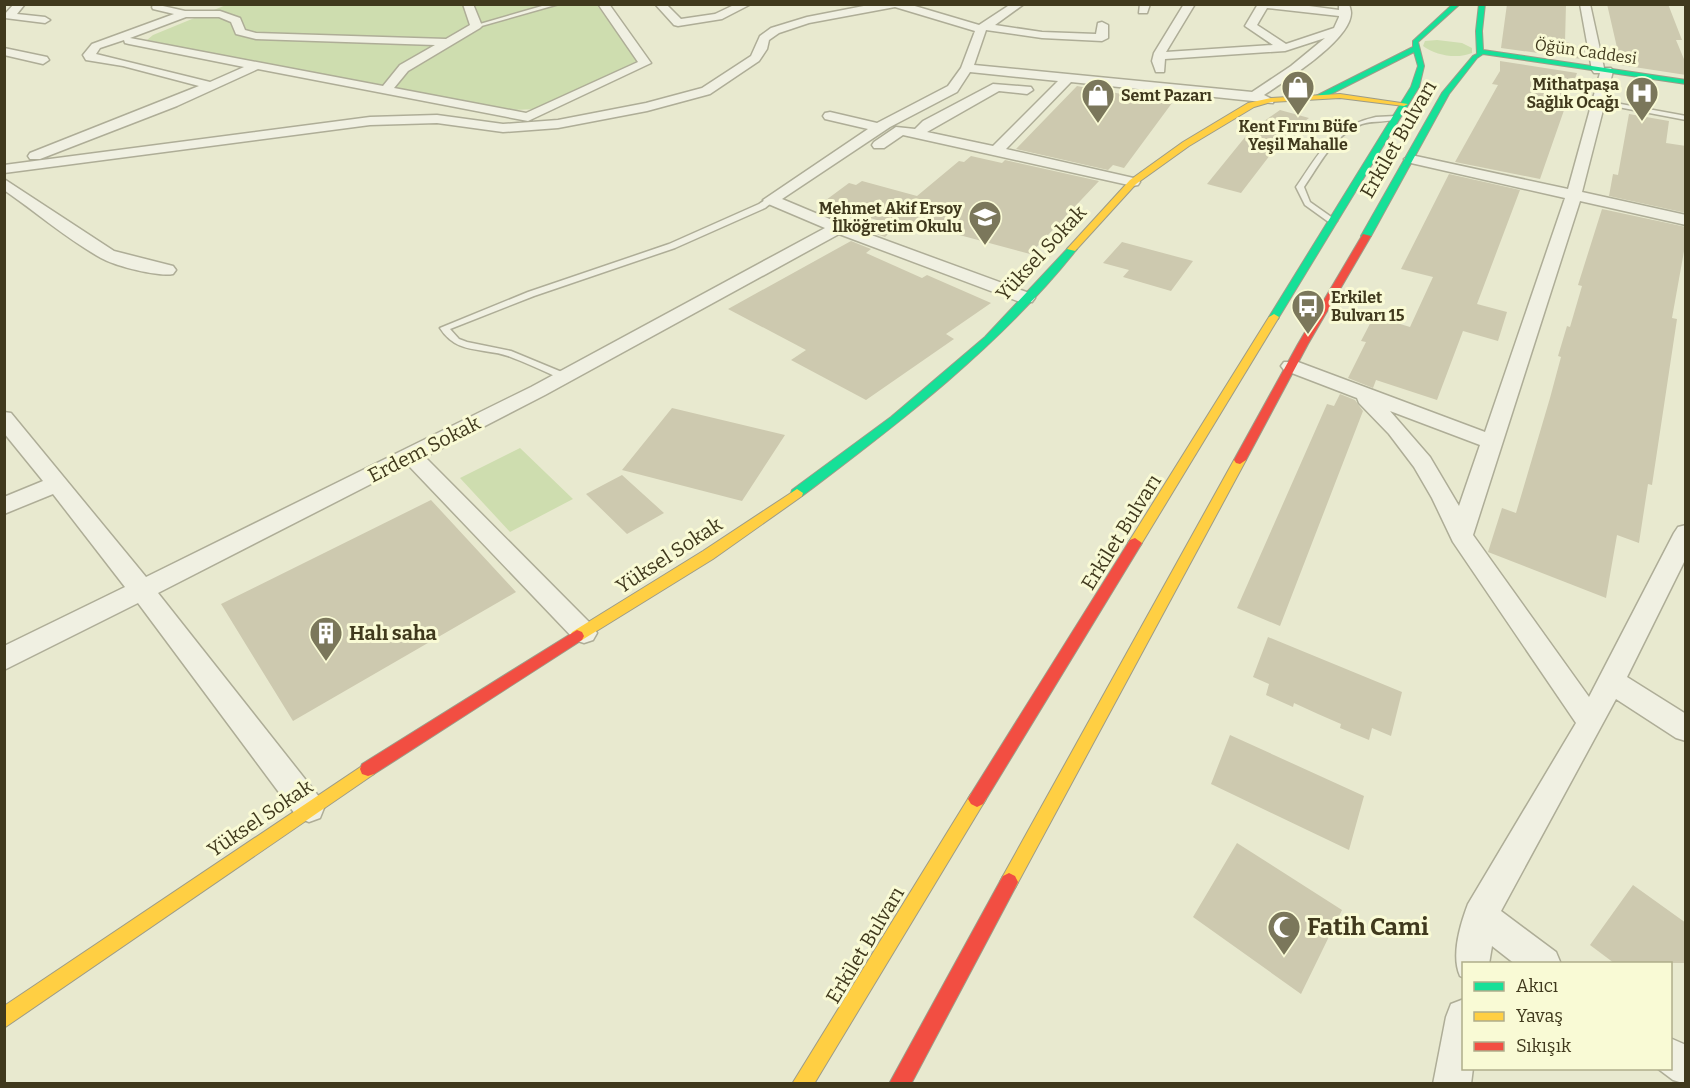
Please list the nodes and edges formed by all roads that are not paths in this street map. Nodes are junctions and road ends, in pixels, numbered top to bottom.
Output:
1 (20, 4) edge
2 (468, 4) edge
3 (557, 4) edge
4 (603, 4) edge
5 (660, 4) edge
6 (746, 4) edge
7 (895, 4) edge
8 (1019, 4) edge
9 (1190, 4) edge
10 (1264, 4) edge
11 (1457, 4) edge
12 (1482, 4) edge
13 (1586, 4) edge
14 (157, 7) dead end
15 (1345, 9) edge
16 (185, 14) junction
17 (45, 20) dead end
18 (1437, 22) junction
19 (1102, 25) dead end
20 (476, 26) junction
21 (983, 28) junction
22 (1336, 31) junction
23 (129, 41) dead end
24 (448, 42) junction
25 (1418, 44) junction
26 (1285, 48) junction
27 (4, 51) edge
28 (1479, 53) junction
29 (1433, 55) dead end
30 (1159, 56) junction
31 (1456, 58) dead end
32 (43, 60) dead end
33 (258, 65) junction
34 (967, 68) junction
35 (1602, 71) junction
36 (1068, 78) junction
37 (1686, 82) edge
38 (212, 86) junction
39 (1167, 87) junction
40 (1415, 87) junction
41 (386, 90) junction
42 (1053, 93) junction
43 (1254, 96) junction
44 (1340, 96) junction
45 (1318, 97) junction
46 (1271, 100) junction
47 (1599, 102) junction
48 (1404, 104) junction
49 (830, 116) dead end
50 (1396, 118) junction
51 (1686, 118) edge
52 (879, 128) junction
53 (916, 134) junction
54 (997, 152) junction
55 (1411, 159) junction
56 (4, 168) edge
57 (1133, 182) junction
58 (4, 183) edge
59 (1574, 195) junction
60 (771, 200) junction
61 (788, 207) junction
62 (1686, 220) edge
63 (1333, 221) junction
64 (838, 228) junction
65 (166, 270) dead end
66 (1026, 298) junction
67 (1291, 366) junction
68 (565, 377) junction
69 (1357, 391) junction
70 (4, 418) edge
71 (1492, 442) junction
72 (411, 455) junction
73 (57, 484) junction
74 (4, 506) edge
75 (1686, 533) edge
76 (1461, 536) junction
77 (142, 590) junction
78 (584, 633) junction
79 (4, 659) edge
80 (1612, 682) junction
81 (1591, 722) junction
82 (1686, 729) edge
83 (309, 808) junction
84 (1480, 916) junction
85 (1472, 962) edge
86 (1543, 962) edge
87 (4, 1018) edge
88 (1462, 1028) edge
89 (1672, 1057) edge
90 (1686, 1067) edge
91 (802, 1083) edge
92 (899, 1083) edge
93 (1452, 1083) edge

1 - 17 street
2 - 20 street
3 - 20 lane
4 - 41 street
5 - 6 street
7 - 21 street
7 - 56 street
8 - 21 street
9 - 30 street
10 - 15 street
10 - 26 street
11 - 18 main road
12 - 28 main road
13 - 35 street
14 - 16 street
15 - 22 street
16 - 24 street
16 - 38 street
18 - 25 main road
18 - 25 main road
19 - 21 street
20 - 24 street
21 - 34 street
22 - 26 street
22 - 43 street
23 - 33 street
24 - 41 street
25 - 29 main road
25 - 40 main road, Erkilet Bulvarı
25 - 45 main road, Yüksel Sokak
26 - 30 street
27 - 32 street
28 - 31 main road, Öğün Caddesi
28 - 35 main road, Öğün Caddesi
28 - 55 main road, Erkilet Bulvarı
30 - 39 street
33 - 38 street
33 - 41 street
34 - 36 street
34 - 52 street
35 - 37 main road, Öğün Caddesi
35 - 47 street
36 - 39 street
36 - 42 street
38 - 56 street
39 - 43 street
40 - 44 main road
40 - 48 main road, Erkilet Bulvarı
42 - 53 street
42 - 54 street
43 - 46 street
44 - 45 main road, Yüksel Sokak
44 - 48 main road, Yüksel Sokak
45 - 46 main road, Yüksel Sokak
46 - 57 main road, Yüksel Sokak
47 - 51 lane
47 - 59 street
48 - 50 main road, Erkilet Bulvarı
49 - 52 street
50 - 63 main road, Erkilet Bulvarı
50 - 63 lane
52 - 60 street
53 - 54 street
53 - 61 street
54 - 57 street
55 - 59 street
55 - 67 main road, Erkilet Bulvarı
57 - 66 main road, Yüksel Sokak
58 - 65 street
59 - 62 street
59 - 71 street
60 - 61 street
60 - 68 lane
61 - 64 street
63 - 91 main road, Erkilet Bulvarı
64 - 66 street
64 - 68 street, Erdem Sokak
66 - 78 main road, Yüksel Sokak
67 - 69 street
67 - 92 main road, Erkilet Bulvarı
68 - 72 street, Erdem Sokak
69 - 71 street
69 - 76 street
70 - 73 street
71 - 76 street
72 - 77 street, Erdem Sokak
72 - 78 street
73 - 74 street
73 - 77 street
75 - 80 street
76 - 81 street
77 - 79 street, Erdem Sokak
77 - 83 street
78 - 83 main road, Yüksel Sokak
80 - 81 street
80 - 82 street
81 - 84 street
83 - 87 main road, Yüksel Sokak
84 - 85 street
84 - 86 street
88 - 93 street
89 - 90 street

